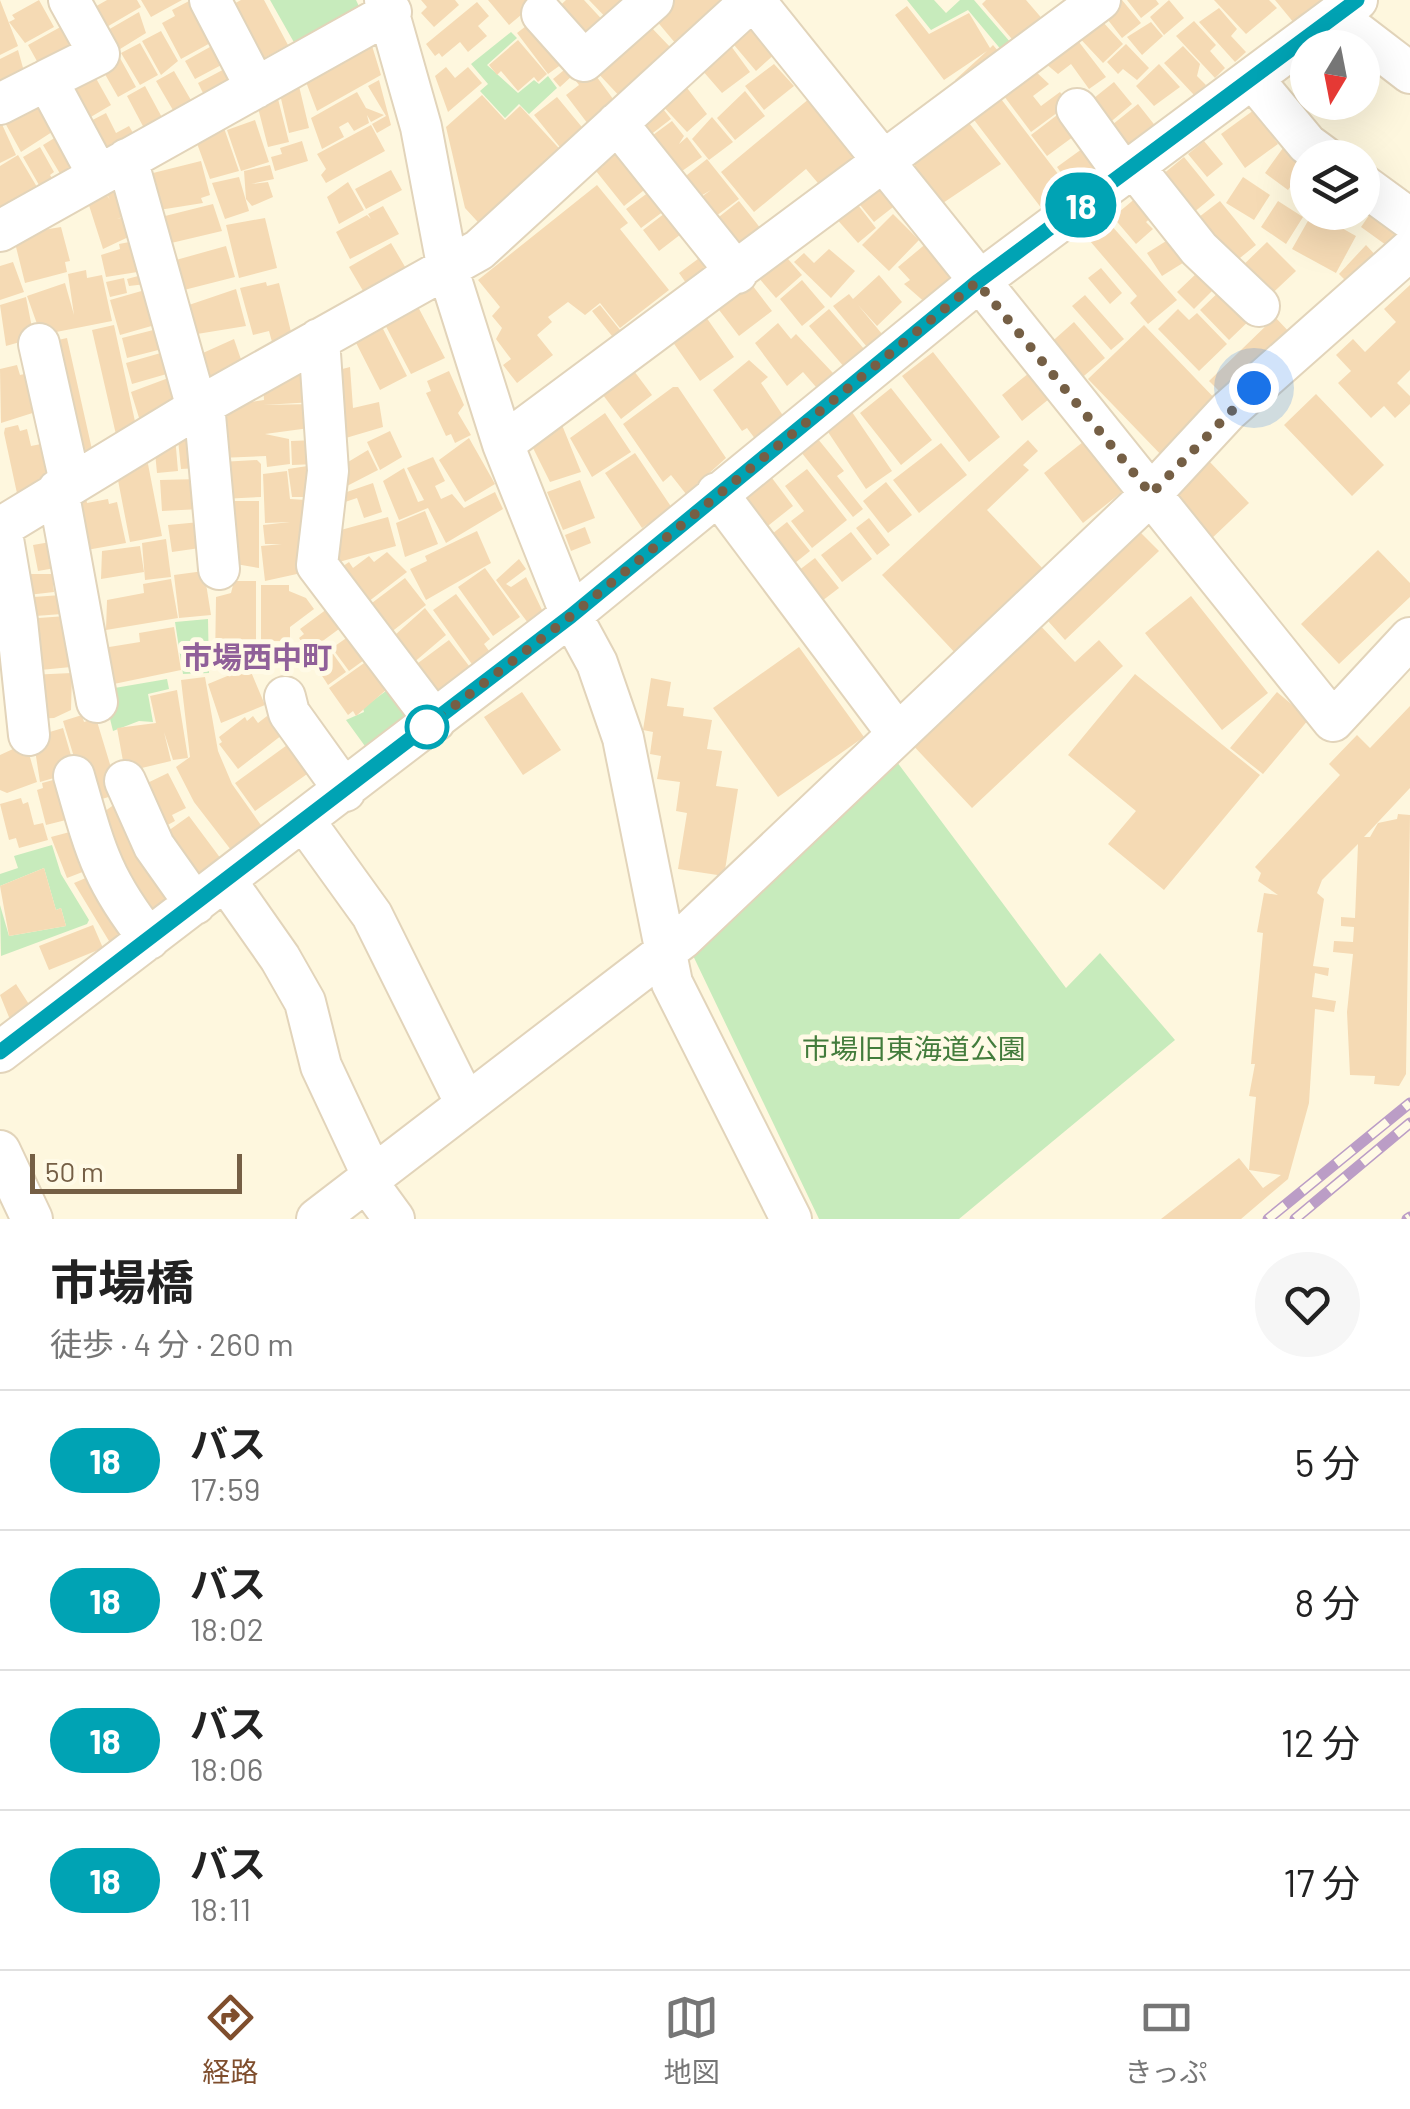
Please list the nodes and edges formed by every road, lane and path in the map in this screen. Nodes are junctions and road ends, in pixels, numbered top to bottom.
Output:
1 (69, 0) edge
2 (210, 0) edge
3 (653, 0) edge
4 (753, 0) edge
5 (1100, 0) edge
6 (1348, 4) edge
7 (388, 6) edge
8 (542, 14) dead end
9 (1410, 73) edge
10 (1253, 79) junction
11 (47, 80) junction
12 (256, 88) junction
13 (0, 104) edge
14 (1077, 110) dead end
15 (617, 123) junction
16 (1304, 140) edge
17 (884, 164) junction
18 (113, 167) junction
19 (1129, 171) junction
20 (1380, 197) edge
21 (1410, 219) edge
22 (0, 231) edge
23 (1410, 250) edge
24 (448, 270) junction
25 (737, 273) junction
26 (977, 282) junction
27 (1260, 306) dead end
28 (320, 340) junction
29 (39, 344) dead end
30 (200, 406) junction
31 (503, 444) junction
32 (64, 486) junction
33 (717, 493) junction
34 (1151, 494) junction
35 (1, 528) edge
36 (219, 569) dead end
37 (571, 616) junction
38 (1410, 638) edge
39 (284, 698) dead end
40 (97, 702) dead end
41 (435, 720) junction
42 (897, 733) junction
43 (28, 735) dead end
44 (74, 776) dead end
45 (125, 781) dead end
46 (345, 791) junction
47 (304, 822) junction
48 (210, 893) junction
49 (149, 939) junction
50 (665, 953) junction
51 (0, 1052) edge
52 (466, 1104) junction
53 (0, 1151) edge
54 (370, 1179) junction
55 (32, 1219) edge
56 (317, 1219) edge
57 (394, 1219) edge
58 (791, 1219) edge

1 - 11 street
2 - 12 street
3 - 8 street
4 - 15 street
4 - 17 street
5 - 17 street
6 - 9 street
6 - 10 street
7 - 12 street
7 - 24 street
10 - 16 street
10 - 19 street
11 - 13 street
11 - 18 street
12 - 18 street
14 - 19 street
15 - 24 street
15 - 25 street
17 - 25 street
17 - 26 street
18 - 22 street
18 - 30 street
19 - 26 street
19 - 27 street
20 - 21 street
23 - 34 street
24 - 28 street
24 - 31 street
25 - 31 street
26 - 33 street
26 - 34 street
28 - 30 street
28 - 41 street
29 - 32 street
30 - 32 street
30 - 36 street
31 - 37 street
32 - 35 street
32 - 40 street
33 - 37 street
33 - 42 street
34 - 38 street
34 - 42 street
35 - 43 street
37 - 41 street
37 - 50 street
39 - 46 street
41 - 46 street
42 - 50 street
44 - 49 street
45 - 48 street
46 - 47 street
47 - 48 street
47 - 52 street
48 - 49 street
48 - 54 street
49 - 51 street
50 - 52 street
50 - 58 street
52 - 54 street
53 - 55 street
54 - 56 street
54 - 57 street

